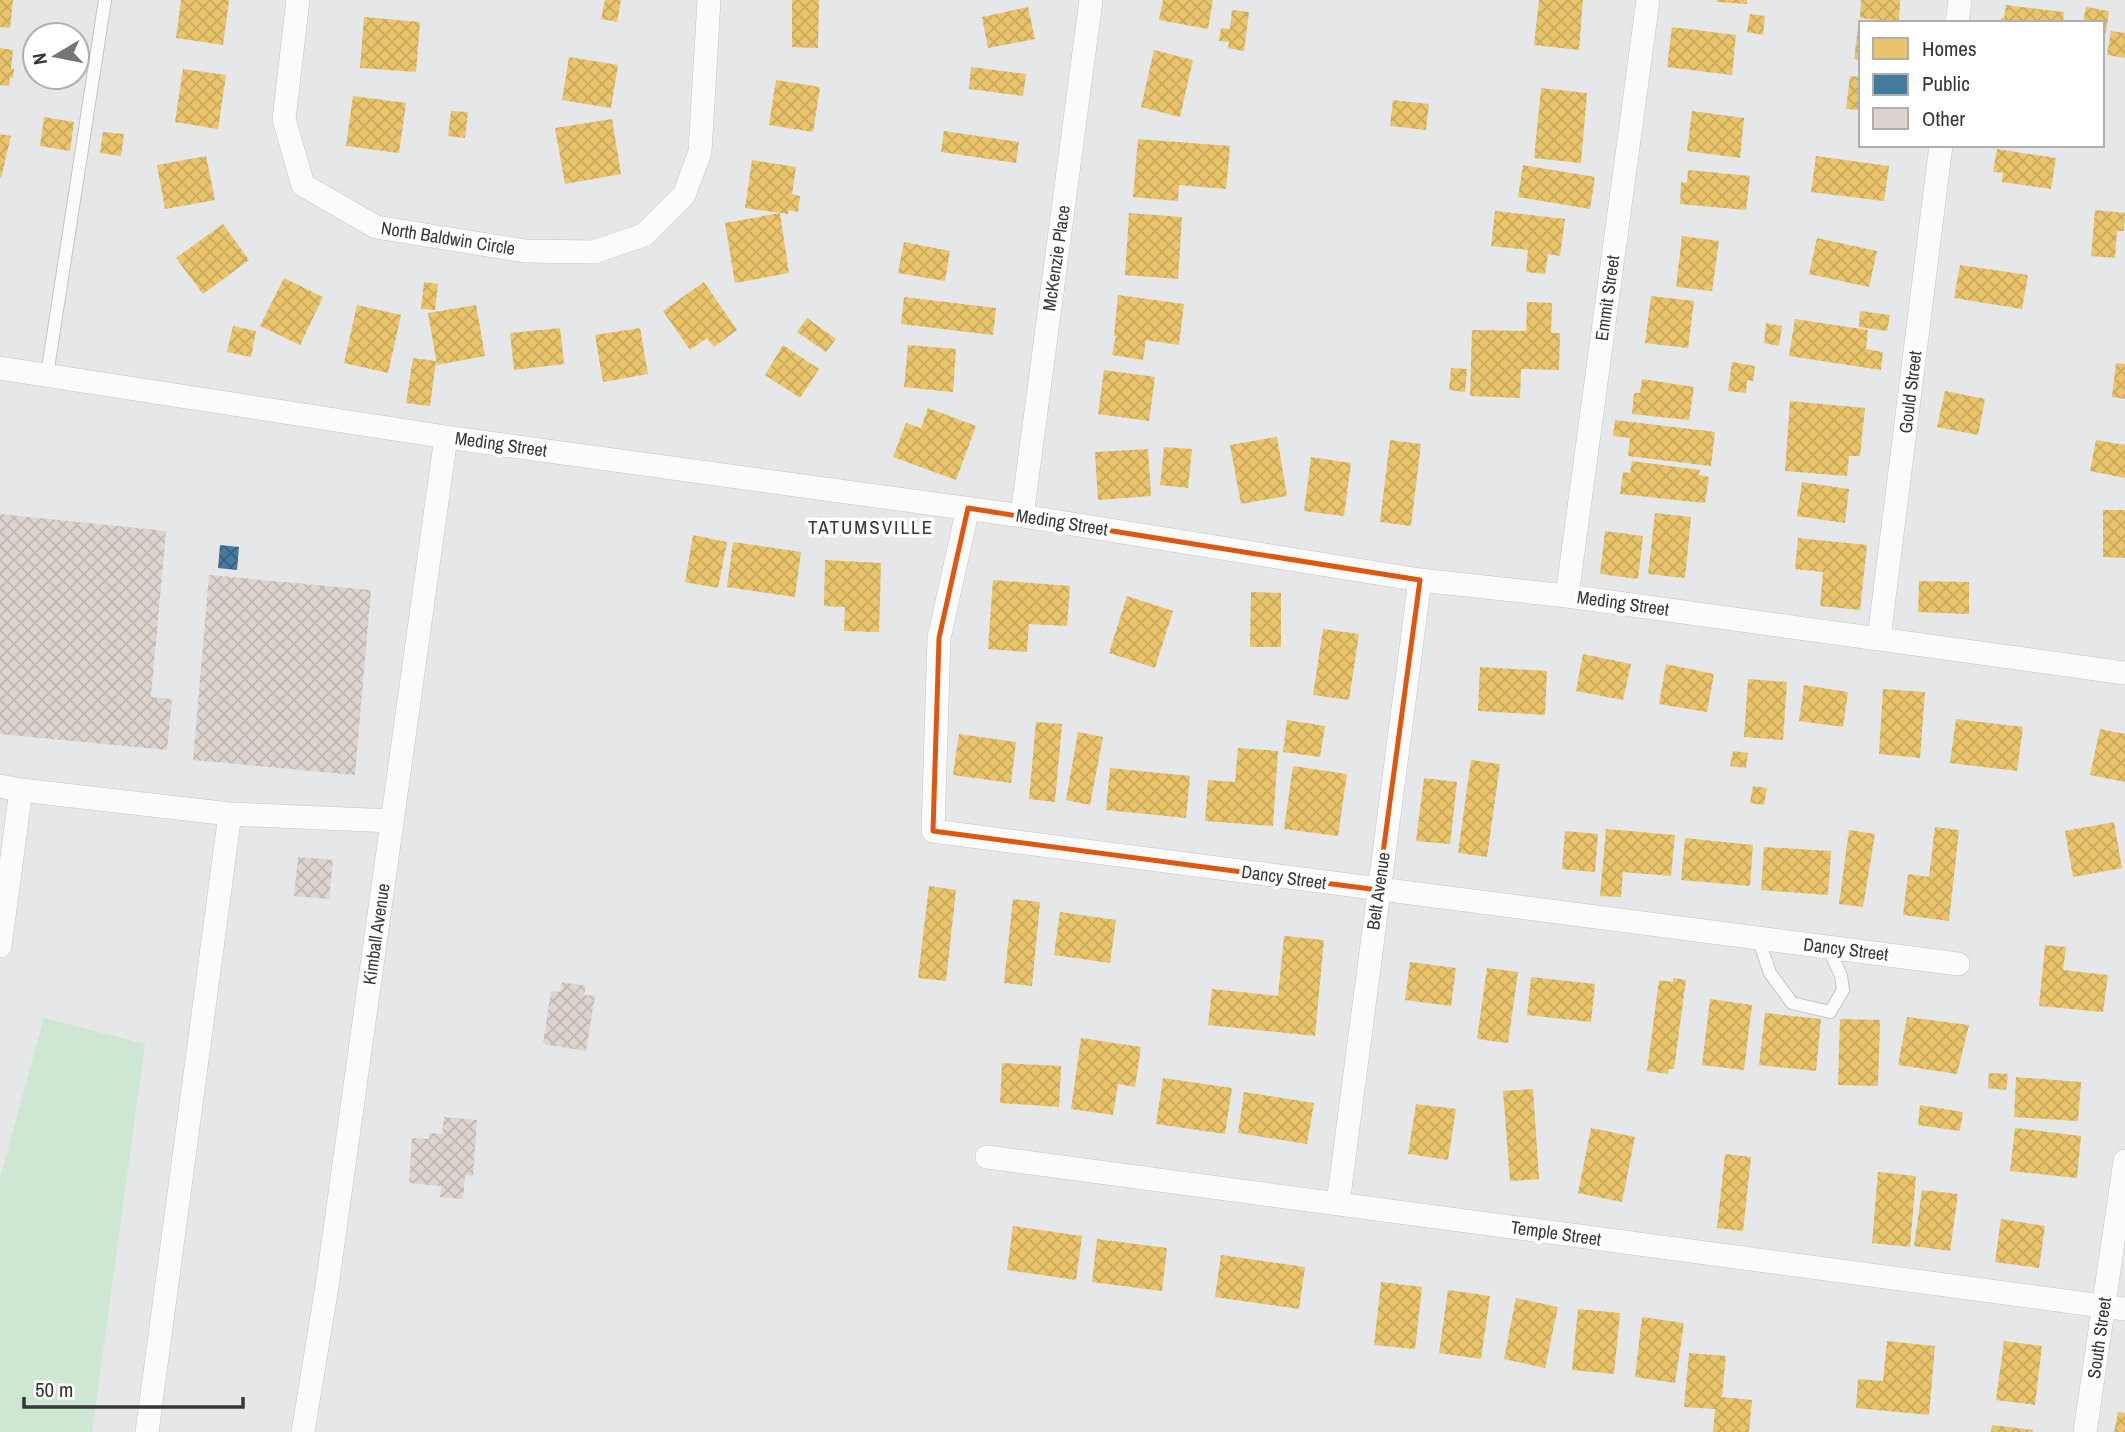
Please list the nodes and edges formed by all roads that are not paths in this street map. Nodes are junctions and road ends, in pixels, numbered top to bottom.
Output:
1 (105, 0) edge
2 (298, 0) edge
3 (709, 0) edge
4 (1091, 0) edge
5 (1648, 0) edge
6 (1960, 0) edge
7 (1957, 21) edge
8 (1941, 147) edge
9 (0, 368) edge
10 (47, 375) junction
11 (446, 436) junction
12 (968, 508) junction
13 (1022, 516) junction
14 (1420, 580) junction
15 (1567, 596) junction
16 (1879, 638) junction
17 (2125, 673) edge
18 (11, 788) edge
19 (230, 814) junction
20 (392, 821) junction
21 (1378, 890) junction
22 (1758, 938) junction
23 (0, 946) edge
24 (1828, 947) junction
25 (1958, 964) dead end
26 (987, 1157) dead end
27 (2125, 1161) edge
28 (1338, 1203) junction
29 (2114, 1307) edge
30 (147, 1432) edge
31 (303, 1432) edge
32 (2085, 1432) edge

1 - 10 lane
2 - 3 street, North Baldwin Circle
4 - 13 street, McKenzie Place
5 - 15 street, Emmit Street
6 - 7 street
8 - 16 street, Gould Street
9 - 10 street, Meding Street
10 - 11 street, Meding Street
11 - 12 street, Meding Street
11 - 20 street, Kimball Avenue
12 - 13 street, Meding Street
12 - 21 street, Dancy Street
13 - 14 street, Meding Street
14 - 15 street, Meding Street
14 - 21 street, Belt Avenue
15 - 16 street, Meding Street
16 - 17 street, Meding Street
18 - 19 street
18 - 23 street
19 - 20 street
19 - 30 street
20 - 31 street, Kimball Avenue
21 - 22 street, Dancy Street
21 - 28 street, Belt Avenue
22 - 24 street, Dancy Street
22 - 24 lane
24 - 25 street, Dancy Street
26 - 28 street, Temple Street
27 - 29 street, South Street
28 - 29 street, Temple Street
29 - 32 street, South Street

